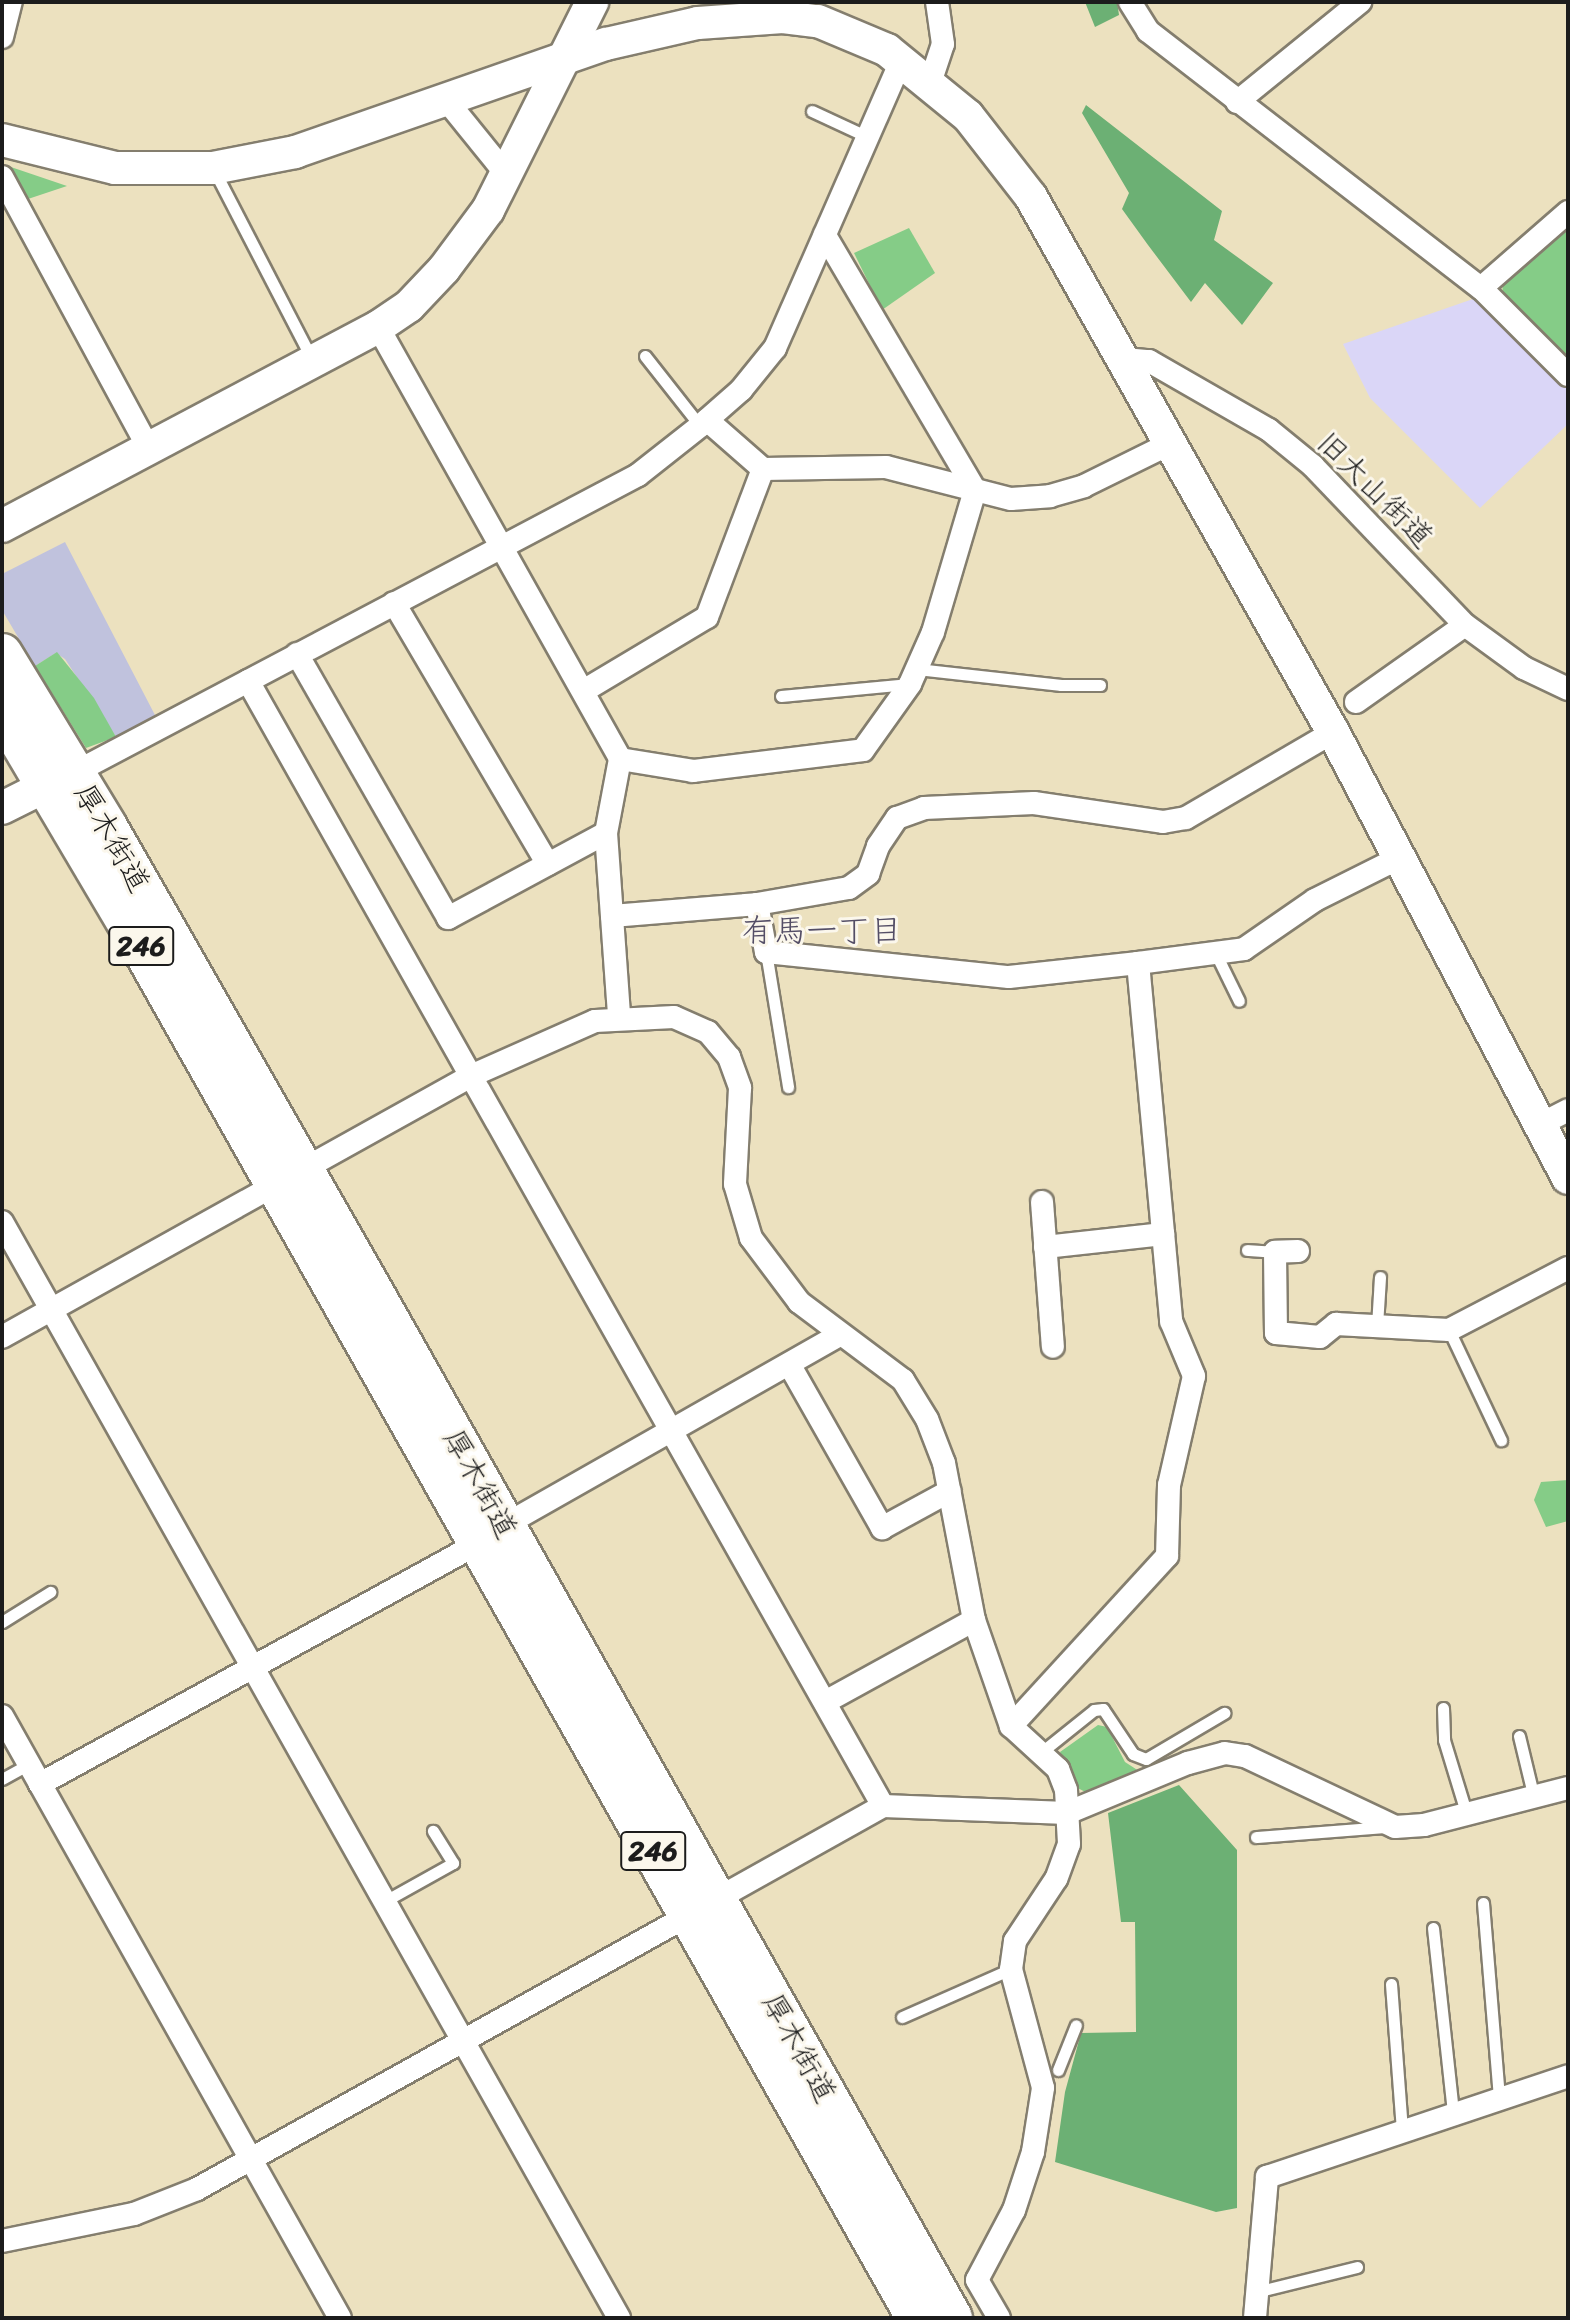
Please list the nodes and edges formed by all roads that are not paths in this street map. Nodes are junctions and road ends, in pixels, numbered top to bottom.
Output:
1 (11, 2) edge
2 (592, 2) edge
3 (937, 2) edge
4 (1130, 2) edge
5 (1360, 2) edge
6 (834, 14) edge
7 (2, 37) edge
8 (564, 58) junction
9 (901, 61) junction
10 (930, 83) junction
11 (447, 101) junction
12 (1237, 102) junction
13 (812, 111) dead end
14 (868, 137) junction
15 (2, 140) edge
16 (213, 168) junction
17 (507, 175) junction
18 (2, 177) edge
19 (1568, 212) edge
20 (825, 235) junction
21 (1481, 288) junction
22 (378, 327) junction
23 (645, 356) dead end
24 (1124, 359) junction
25 (314, 362) junction
26 (1568, 375) edge
27 (704, 423) junction
28 (1171, 443) junction
29 (149, 449) junction
30 (763, 469) junction
31 (975, 490) junction
32 (2, 526) edge
33 (503, 546) junction
34 (394, 603) junction
35 (1465, 625) junction
36 (2, 654) edge
37 (297, 654) junction
38 (913, 676) junction
39 (248, 681) junction
40 (1100, 685) dead end
41 (1568, 689) edge
42 (585, 690) junction
43 (781, 696) dead end
44 (1356, 702) dead end
45 (2, 711) edge
46 (1333, 732) junction
47 (620, 759) junction
48 (61, 779) junction
49 (2, 808) edge
50 (606, 833) junction
51 (1401, 857) junction
52 (548, 864) junction
53 (757, 904) junction
54 (612, 916) junction
55 (766, 952) junction
56 (1216, 954) junction
57 (1138, 963) junction
58 (1239, 1001) dead end
59 (619, 1016) junction
60 (473, 1075) junction
61 (788, 1087) dead end
62 (1554, 1117) edge
63 (288, 1177) junction
64 (1568, 1178) edge
65 (1042, 1202) dead end
66 (2, 1222) edge
67 (1163, 1234) junction
68 (1045, 1247) junction
69 (1247, 1250) dead end
70 (1298, 1251) dead end
71 (1275, 1252) junction
72 (1568, 1268) edge
73 (1380, 1277) dead end
74 (52, 1309) junction
75 (1377, 1326) junction
76 (1449, 1330) junction
77 (839, 1335) junction
78 (2, 1337) edge
79 (1053, 1347) dead end
80 (789, 1364) junction
81 (671, 1430) junction
82 (1501, 1440) dead end
83 (950, 1491) junction
84 (491, 1535) junction
85 (50, 1592) dead end
86 (974, 1620) junction
87 (2, 1622) edge
88 (253, 1667) junction
89 (825, 1702) junction
90 (1443, 1708) dead end
91 (1224, 1713) dead end
92 (2, 1716) edge
93 (1011, 1726) junction
94 (1519, 1736) dead end
95 (1039, 1754) junction
96 (29, 1764) junction
97 (2, 1779) edge
98 (40, 1784) junction
99 (1568, 1788) edge
100 (1534, 1799) junction
101 (883, 1806) junction
102 (1067, 1813) junction
103 (1467, 1815) junction
104 (1395, 1827) junction
105 (433, 1831) dead end
106 (1256, 1837) dead end
107 (385, 1901) junction
108 (1483, 1903) dead end
109 (702, 1907) junction
110 (1433, 1928) dead end
111 (1011, 1969) junction
112 (1391, 1984) dead end
113 (902, 2017) dead end
114 (1076, 2025) dead end
115 (463, 2040) junction
116 (1058, 2070) dead end
117 (1568, 2076) edge
118 (1499, 2096) junction
119 (1453, 2111) junction
120 (1402, 2129) junction
121 (251, 2162) junction
122 (2, 2241) edge
123 (1357, 2267) dead end
124 (1260, 2291) junction
125 (340, 2318) edge
126 (619, 2318) edge
127 (917, 2318) edge
128 (952, 2318) edge
129 (999, 2318) edge
130 (1255, 2318) edge

1 - 7 street
2 - 8 street
3 - 10 street
4 - 12 street
5 - 12 street
6 - 8 street
6 - 9 street
8 - 11 street
8 - 17 street
9 - 10 street
9 - 14 street
10 - 24 street
11 - 16 street
11 - 17 street
12 - 21 street
13 - 14 lane
14 - 20 street
15 - 16 street
16 - 25 lane
17 - 22 street
18 - 29 street
19 - 21 street
20 - 27 street
20 - 31 street
21 - 26 street
22 - 25 street
22 - 33 street
23 - 27 lane
24 - 28 street
24 - 35 street, 旧大山街道
25 - 29 street
27 - 30 street
27 - 33 street
28 - 31 street
28 - 46 street
29 - 32 street
30 - 31 street
30 - 42 street
31 - 38 street
33 - 34 street
33 - 42 street
34 - 37 street
34 - 52 street
35 - 41 street, 旧大山街道
35 - 44 street
36 - 48 highway, 厚木街道 / 246
37 - 39 street
37 - 52 street
38 - 40 lane
38 - 43 lane
38 - 47 street
39 - 48 street
39 - 60 street
42 - 47 street
45 - 48 highway, 厚木街道 / 246
46 - 51 street
46 - 53 street
47 - 50 street
48 - 49 street
48 - 63 highway, 厚木街道 / 246
50 - 52 street
50 - 54 street
51 - 56 street
51 - 62 street
53 - 54 street
53 - 55 street
54 - 59 street
55 - 57 street
55 - 61 lane
56 - 57 street
56 - 58 lane
57 - 67 street
59 - 60 street
59 - 77 street
60 - 63 street
60 - 81 street
62 - 64 street
63 - 74 street
63 - 84 highway, 厚木街道 / 246
65 - 68 street
66 - 74 street
67 - 68 street
67 - 93 street
68 - 79 street
69 - 71 lane
70 - 71 street
71 - 75 street
72 - 76 street
73 - 75 lane
74 - 78 street
74 - 88 street
75 - 76 street
76 - 82 lane
77 - 80 street
77 - 83 street
80 - 81 street
80 - 83 street
81 - 84 street
81 - 89 street
83 - 86 street
84 - 88 street
84 - 109 highway, 厚木街道 / 246
85 - 87 lane
86 - 89 street
86 - 93 street
88 - 98 street
88 - 107 street
89 - 101 street
90 - 103 lane
91 - 95 lane
92 - 96 street
93 - 95 street
94 - 100 lane
95 - 102 street
96 - 97 lane
96 - 98 street
98 - 121 street
99 - 100 street
100 - 103 street
101 - 102 street
101 - 109 street
102 - 104 street
102 - 111 street
103 - 104 street
104 - 106 lane
105 - 107 lane
107 - 115 street
108 - 118 lane
109 - 115 street
109 - 127 highway, 厚木街道 / 246
109 - 128 highway, 厚木街道 / 246
110 - 119 lane
111 - 113 lane
111 - 129 street
112 - 120 lane
114 - 116 lane
115 - 121 street
115 - 126 street
117 - 118 street
118 - 119 street
119 - 120 street
120 - 124 street
121 - 122 street
121 - 125 street
123 - 124 lane
124 - 130 street

